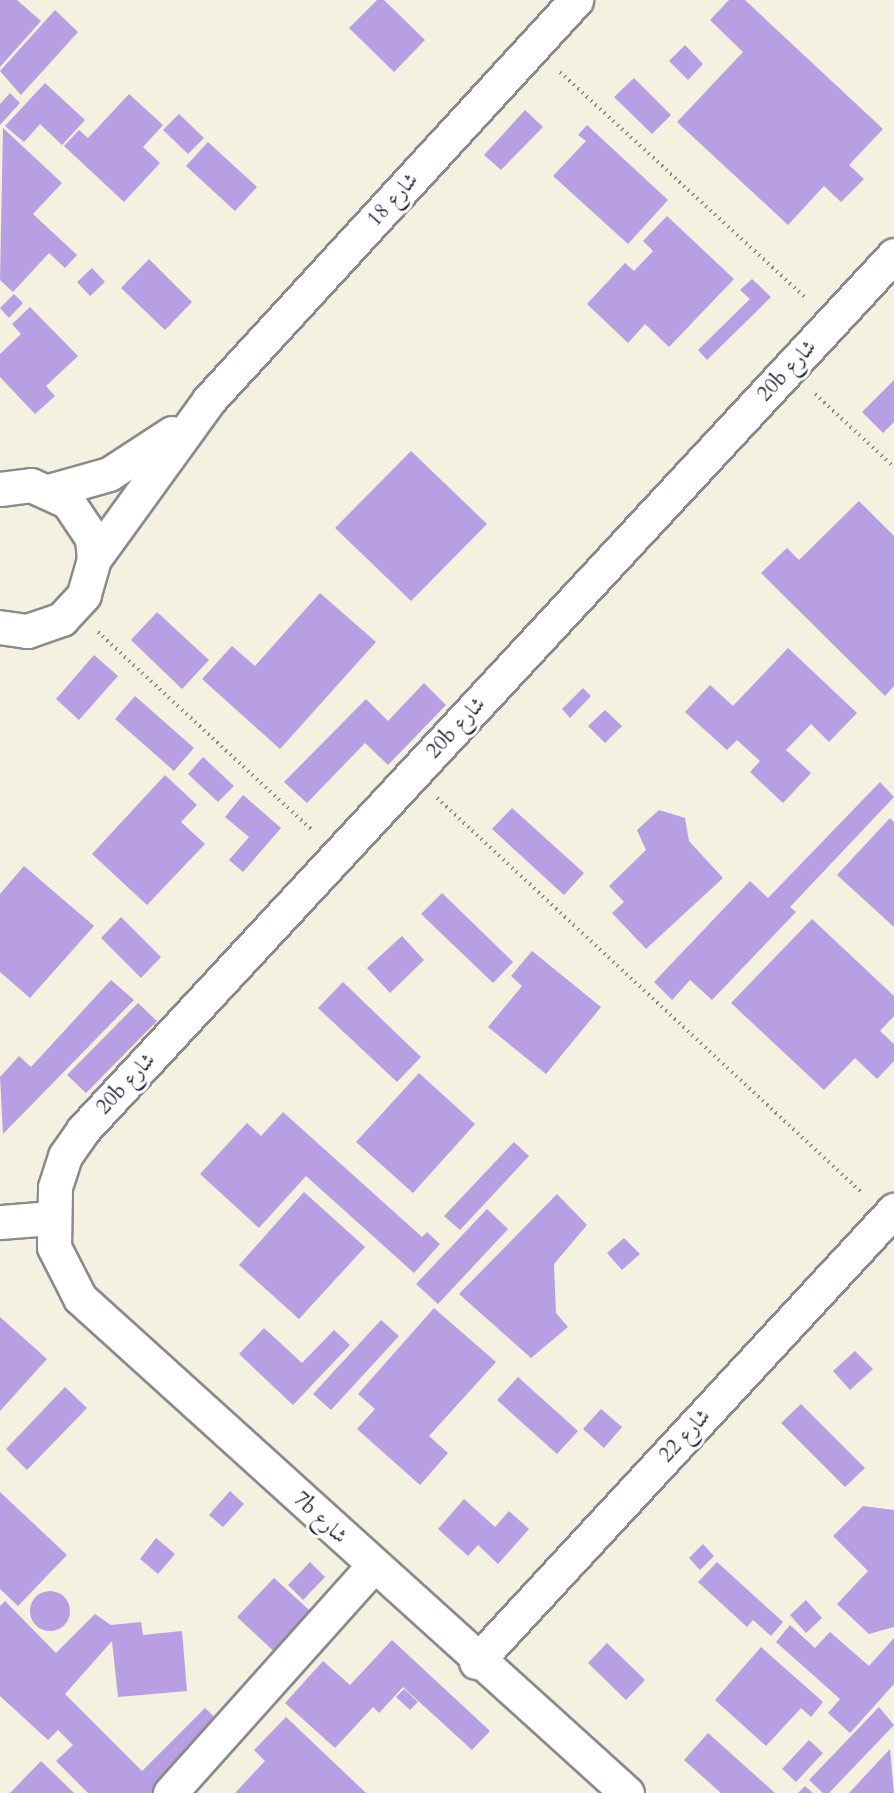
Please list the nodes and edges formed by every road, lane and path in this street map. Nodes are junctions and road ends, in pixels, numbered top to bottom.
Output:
1 (576, 0) edge
2 (533, 47) junction
3 (894, 255) edge
4 (832, 322) junction
5 (788, 369) junction
6 (210, 400) junction
7 (894, 467) edge
8 (4, 485) edge
9 (49, 490) junction
10 (94, 559) junction
11 (61, 617) junction
12 (0, 627) edge
13 (0, 653) edge
14 (412, 775) junction
15 (338, 855) junction
16 (891, 1214) edge
17 (51, 1218) junction
18 (0, 1222) edge
19 (373, 1566) junction
20 (477, 1662) junction
21 (170, 1793) edge
22 (627, 1793) edge

1 - 2 street, شارع 18
2 - 4 path
2 - 6 street, شارع 18
3 - 4 street, 20b شارع
4 - 5 street, 20b شارع
5 - 7 path
5 - 14 street, 20b شارع
6 - 9 street, شارع 18
6 - 10 street, شارع 18
8 - 9 street, شارع 18
9 - 10 street
10 - 11 street
11 - 12 street
11 - 13 street
11 - 15 path
14 - 15 street, 20b شارع
14 - 16 path
15 - 17 street, 20b شارع
16 - 20 street, شارع 22
17 - 18 street
17 - 19 street, 7b شارع
19 - 20 street, 7b شارع
19 - 21 street
20 - 22 street, 7b شارع

